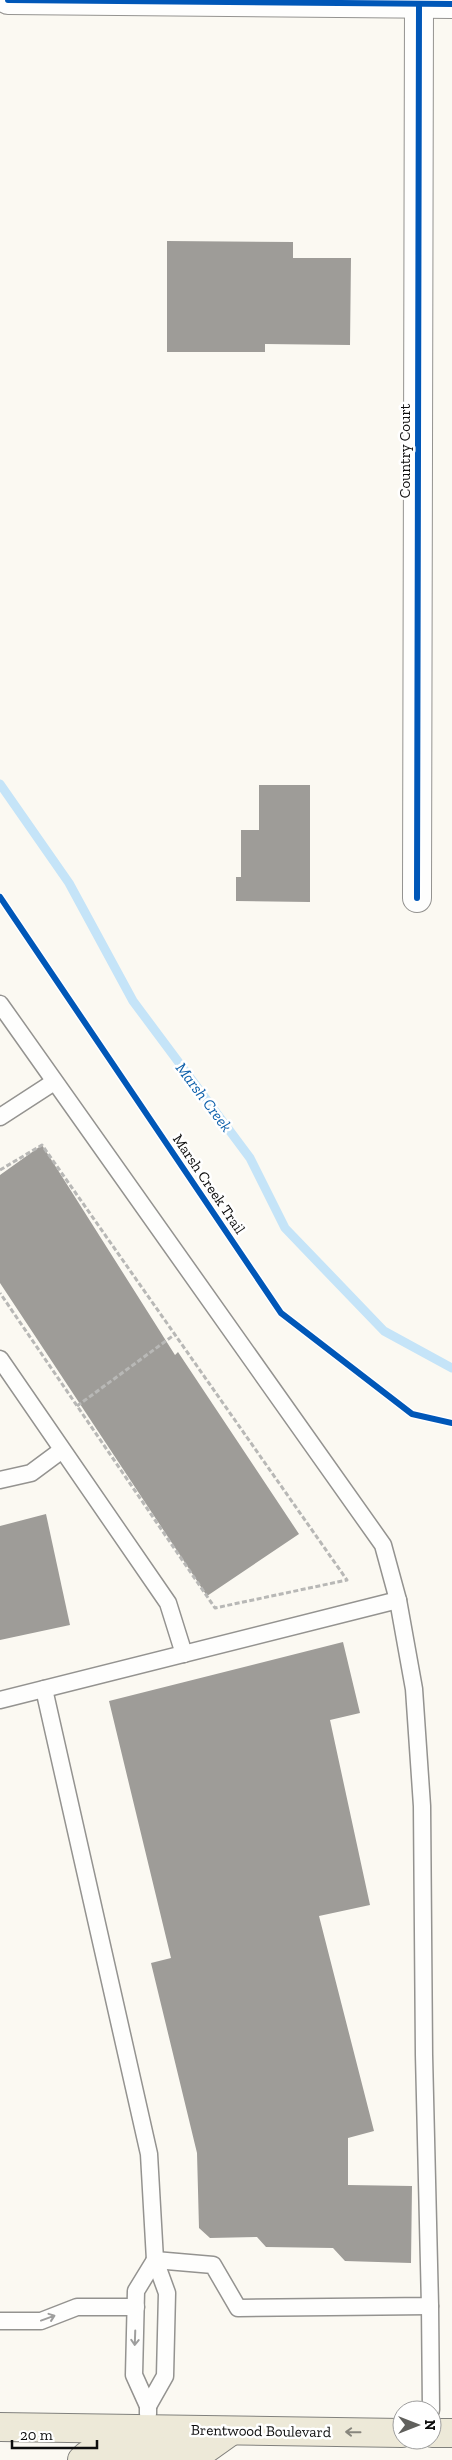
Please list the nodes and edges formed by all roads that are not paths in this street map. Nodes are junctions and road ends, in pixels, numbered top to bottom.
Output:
1 (8, 0) edge
2 (419, 4) junction
3 (452, 4) edge
4 (417, 898) dead end
5 (0, 1004) edge
6 (54, 1082) junction
7 (0, 1117) edge
8 (0, 1359) edge
9 (62, 1450) junction
10 (0, 1480) edge
11 (398, 1600) junction
12 (184, 1654) junction
13 (44, 1689) junction
14 (0, 1700) edge
15 (156, 2260) junction
16 (430, 2306) junction
17 (136, 2307) junction
18 (0, 2321) edge
19 (431, 2400) edge
20 (148, 2418) junction
21 (0, 2427) edge
22 (230, 2431) junction
23 (392, 2433) edge
24 (82, 2460) edge
25 (152, 2460) edge

1 - 2 street
2 - 3 street
2 - 4 street, Country Court
5 - 6 lane
6 - 7 lane
6 - 11 lane
8 - 9 lane
9 - 10 lane
9 - 12 lane
11 - 12 lane
11 - 16 lane
12 - 13 lane
13 - 14 lane
13 - 15 lane
15 - 16 lane
15 - 17 lane
15 - 20 lane
16 - 19 lane
18 -> 17 lane
17 -> 20 lane
20 - 21 main road, Brentwood Boulevard
20 - 22 main road, Brentwood Boulevard
20 - 24 main road
23 -> 22 main road, Brentwood Boulevard
22 - 25 main road

